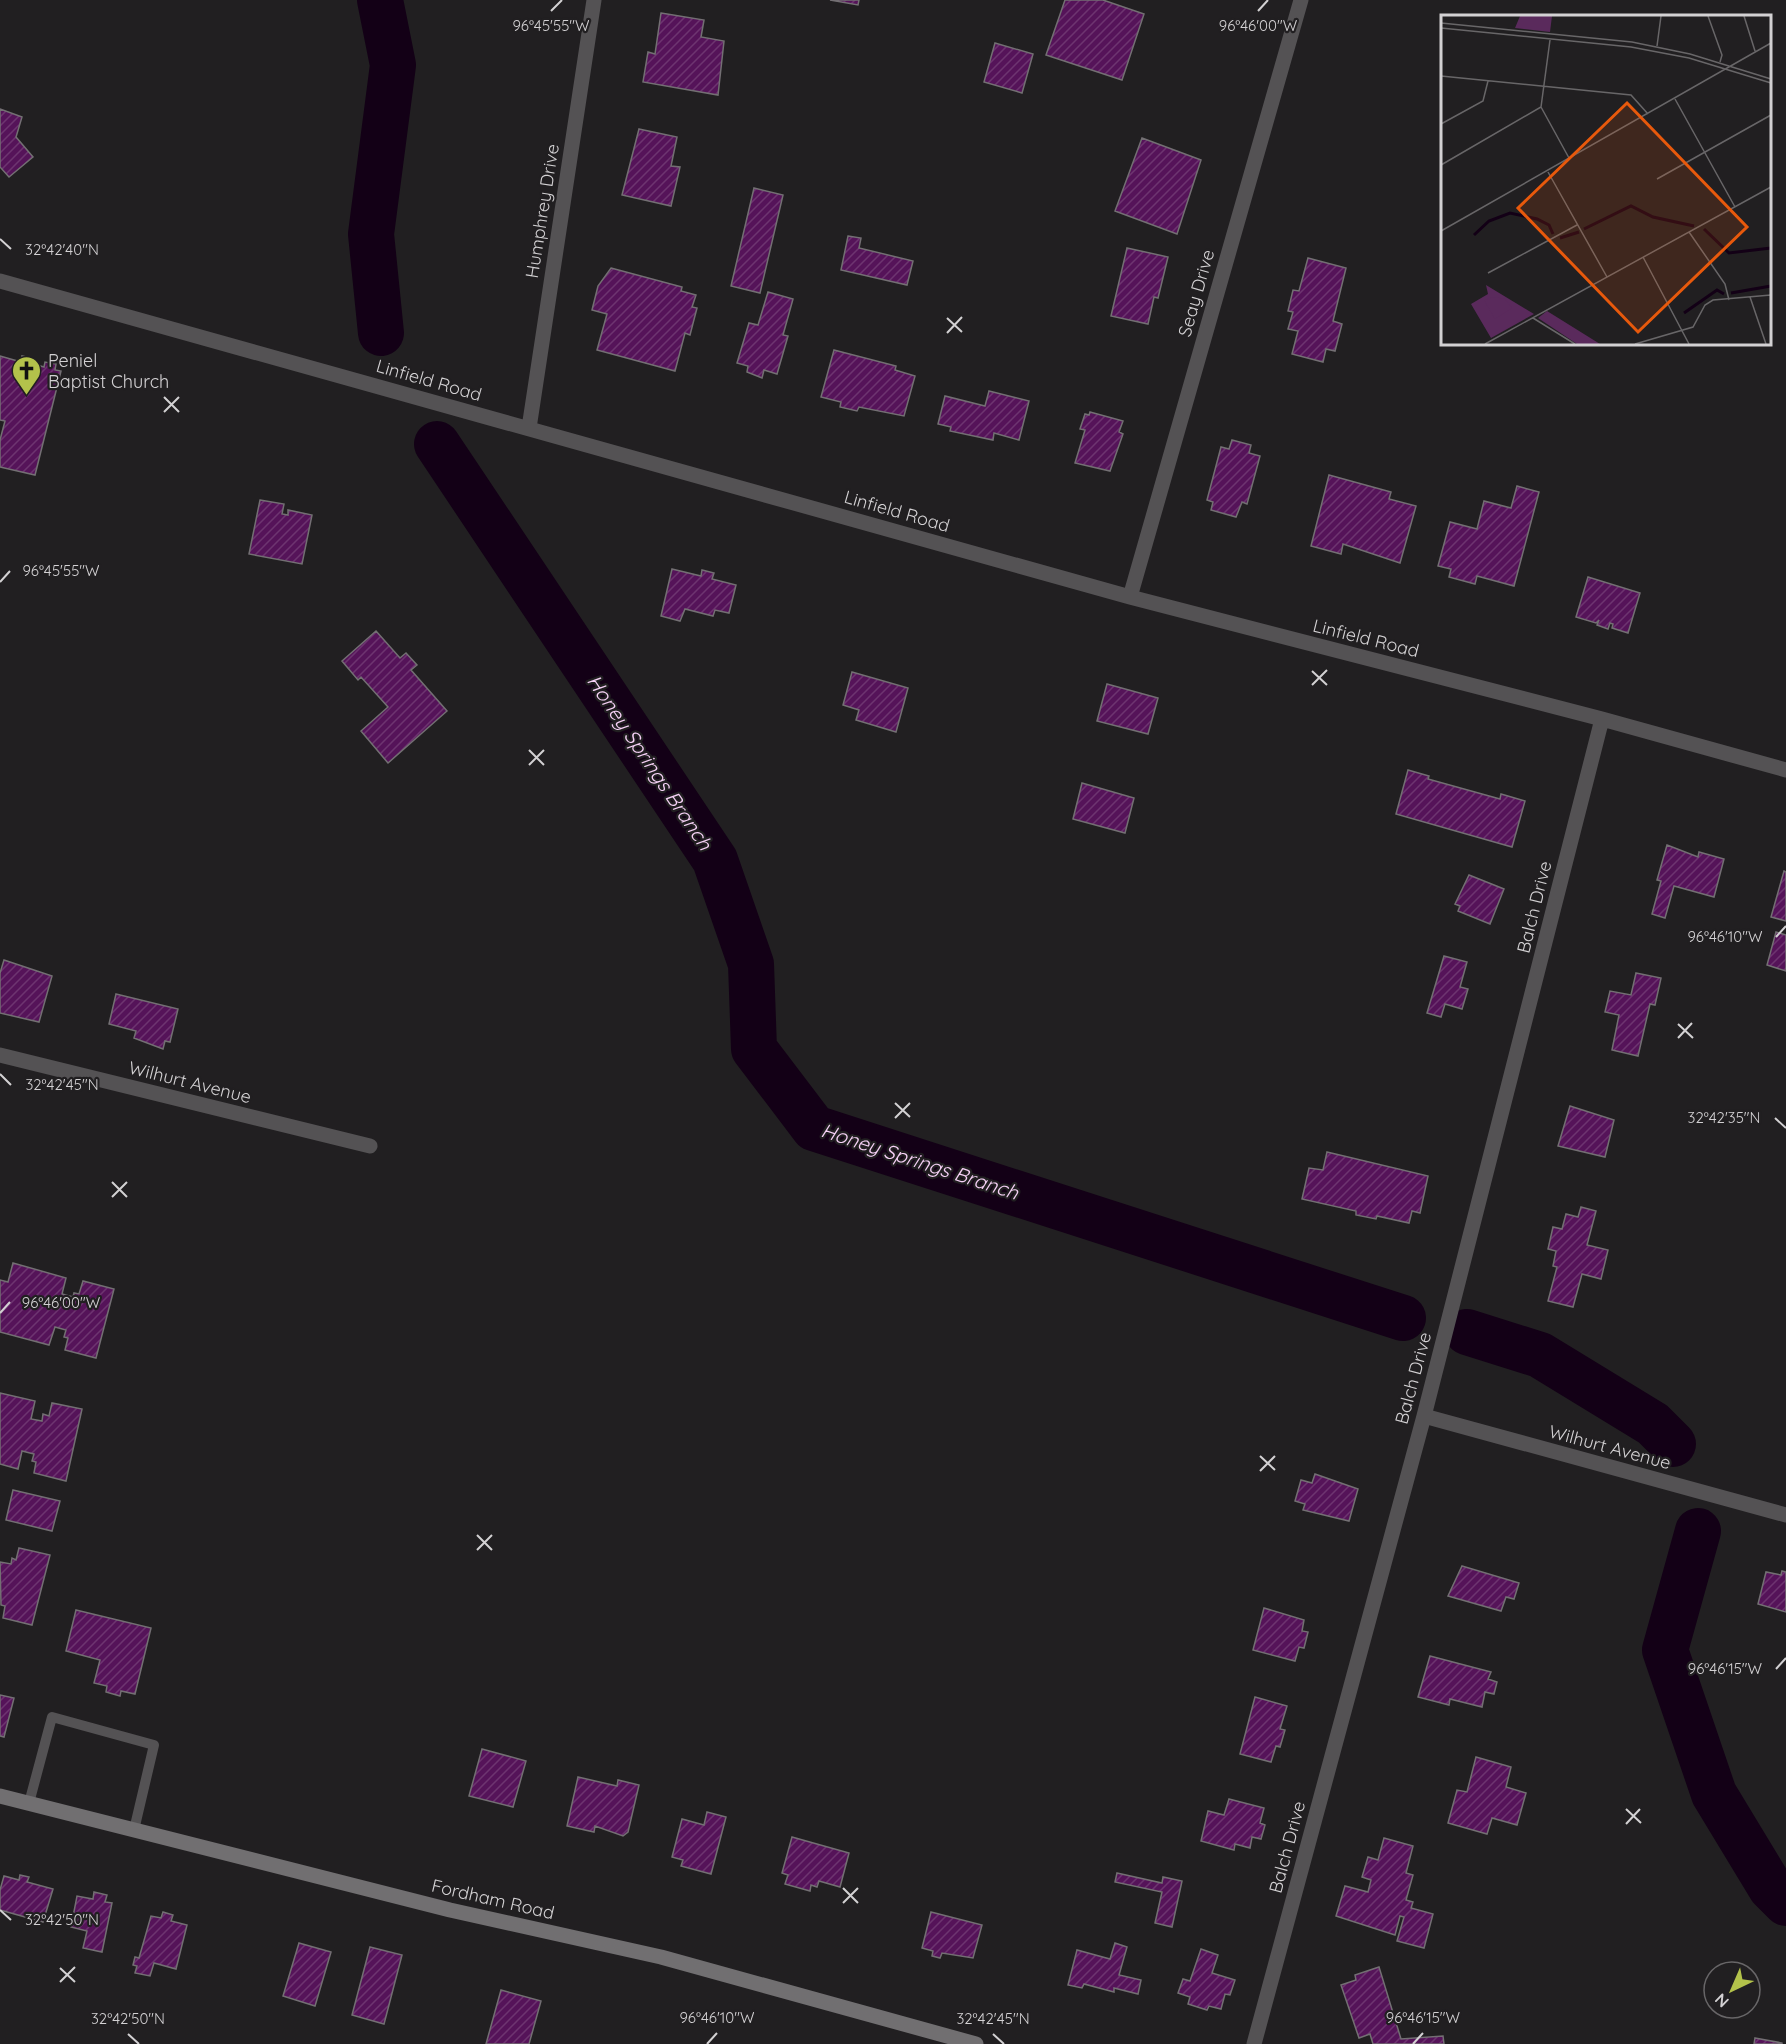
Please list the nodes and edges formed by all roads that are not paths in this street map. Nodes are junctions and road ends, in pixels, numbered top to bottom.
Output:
1 (594, 0) edge
2 (1301, 0) edge
3 (0, 281) edge
4 (529, 428) junction
5 (1130, 597) junction
6 (1602, 719) junction
7 (1786, 770) edge
8 (0, 1055) edge
9 (370, 1146) dead end
10 (1424, 1416) junction
11 (1786, 1515) edge
12 (0, 1796) edge
13 (29, 1803) junction
14 (134, 1830) junction
15 (948, 2041) edge
16 (976, 2044) edge
17 (1254, 2044) edge

1 - 4 street, Humphrey Drive
2 - 5 street, Seay Drive
3 - 4 street, Linfield Road
4 - 5 street, Linfield Road
5 - 6 street, Linfield Road
6 - 7 street, Linfield Road
6 - 10 street, Balch Drive
8 - 9 street, Wilhurt Avenue
10 - 11 street, Wilhurt Avenue
10 - 17 street, Balch Drive
12 - 13 street, Fordham Road
13 - 14 street, Fordham Road
13 - 14 lane
14 - 15 street, Fordham Road
15 - 16 street, Fordham Road

